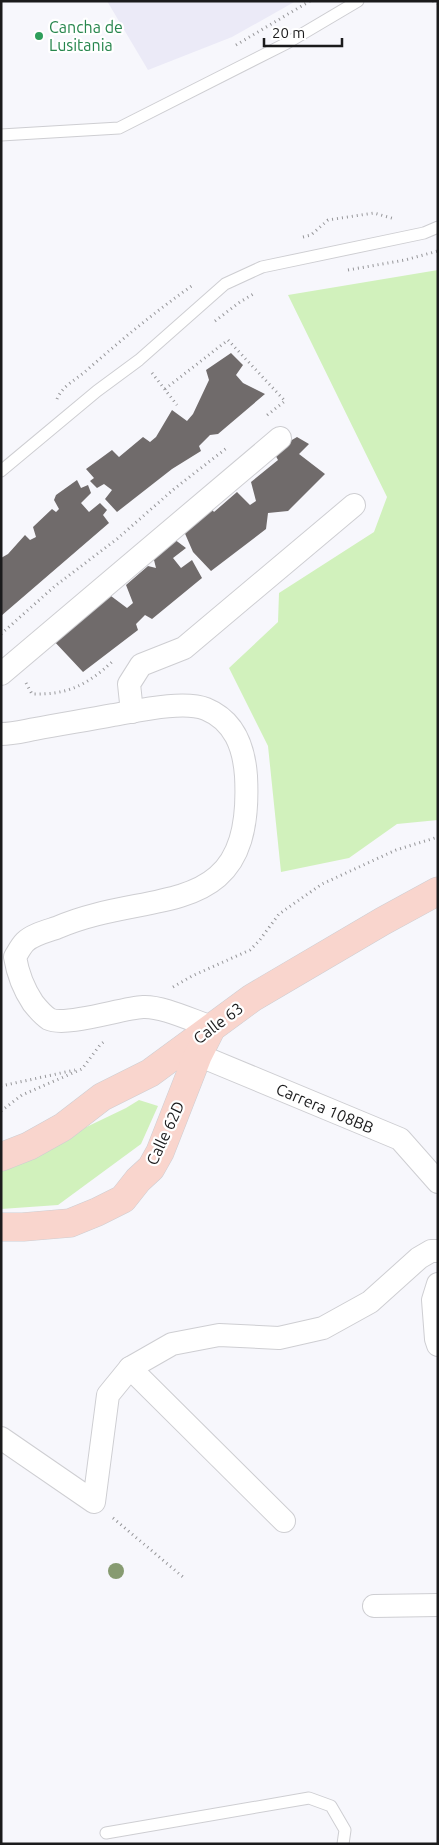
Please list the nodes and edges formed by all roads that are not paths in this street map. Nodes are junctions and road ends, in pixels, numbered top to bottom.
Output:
1 (358, 1) edge
2 (1, 135) edge
3 (438, 227) edge
4 (280, 438) dead end
5 (1, 472) edge
6 (354, 505) dead end
7 (1, 674) edge
8 (132, 712) junction
9 (2, 728) edge
10 (438, 890) edge
11 (212, 1027) junction
12 (198, 1055) junction
13 (1, 1157) edge
14 (438, 1182) edge
15 (1, 1227) edge
16 (438, 1251) edge
17 (438, 1284) edge
18 (438, 1346) edge
19 (130, 1368) junction
20 (1, 1438) edge
21 (284, 1521) dead end
22 (438, 1605) edge
23 (374, 1606) dead end
24 (106, 1833) dead end
25 (343, 1844) edge

1 - 2 lane
3 - 5 lane
4 - 7 street
6 - 8 street
8 - 9 street
8 - 11 street
10 - 11 main road, Calle 63
11 - 12 main road, Calle 62D
11 - 13 main road, Calle 63
12 - 14 street, Carrera 108BB
12 - 15 main road, Calle 62D
16 - 19 street
17 - 18 street
19 - 20 street
19 - 21 street
22 - 23 street
24 - 25 lane

